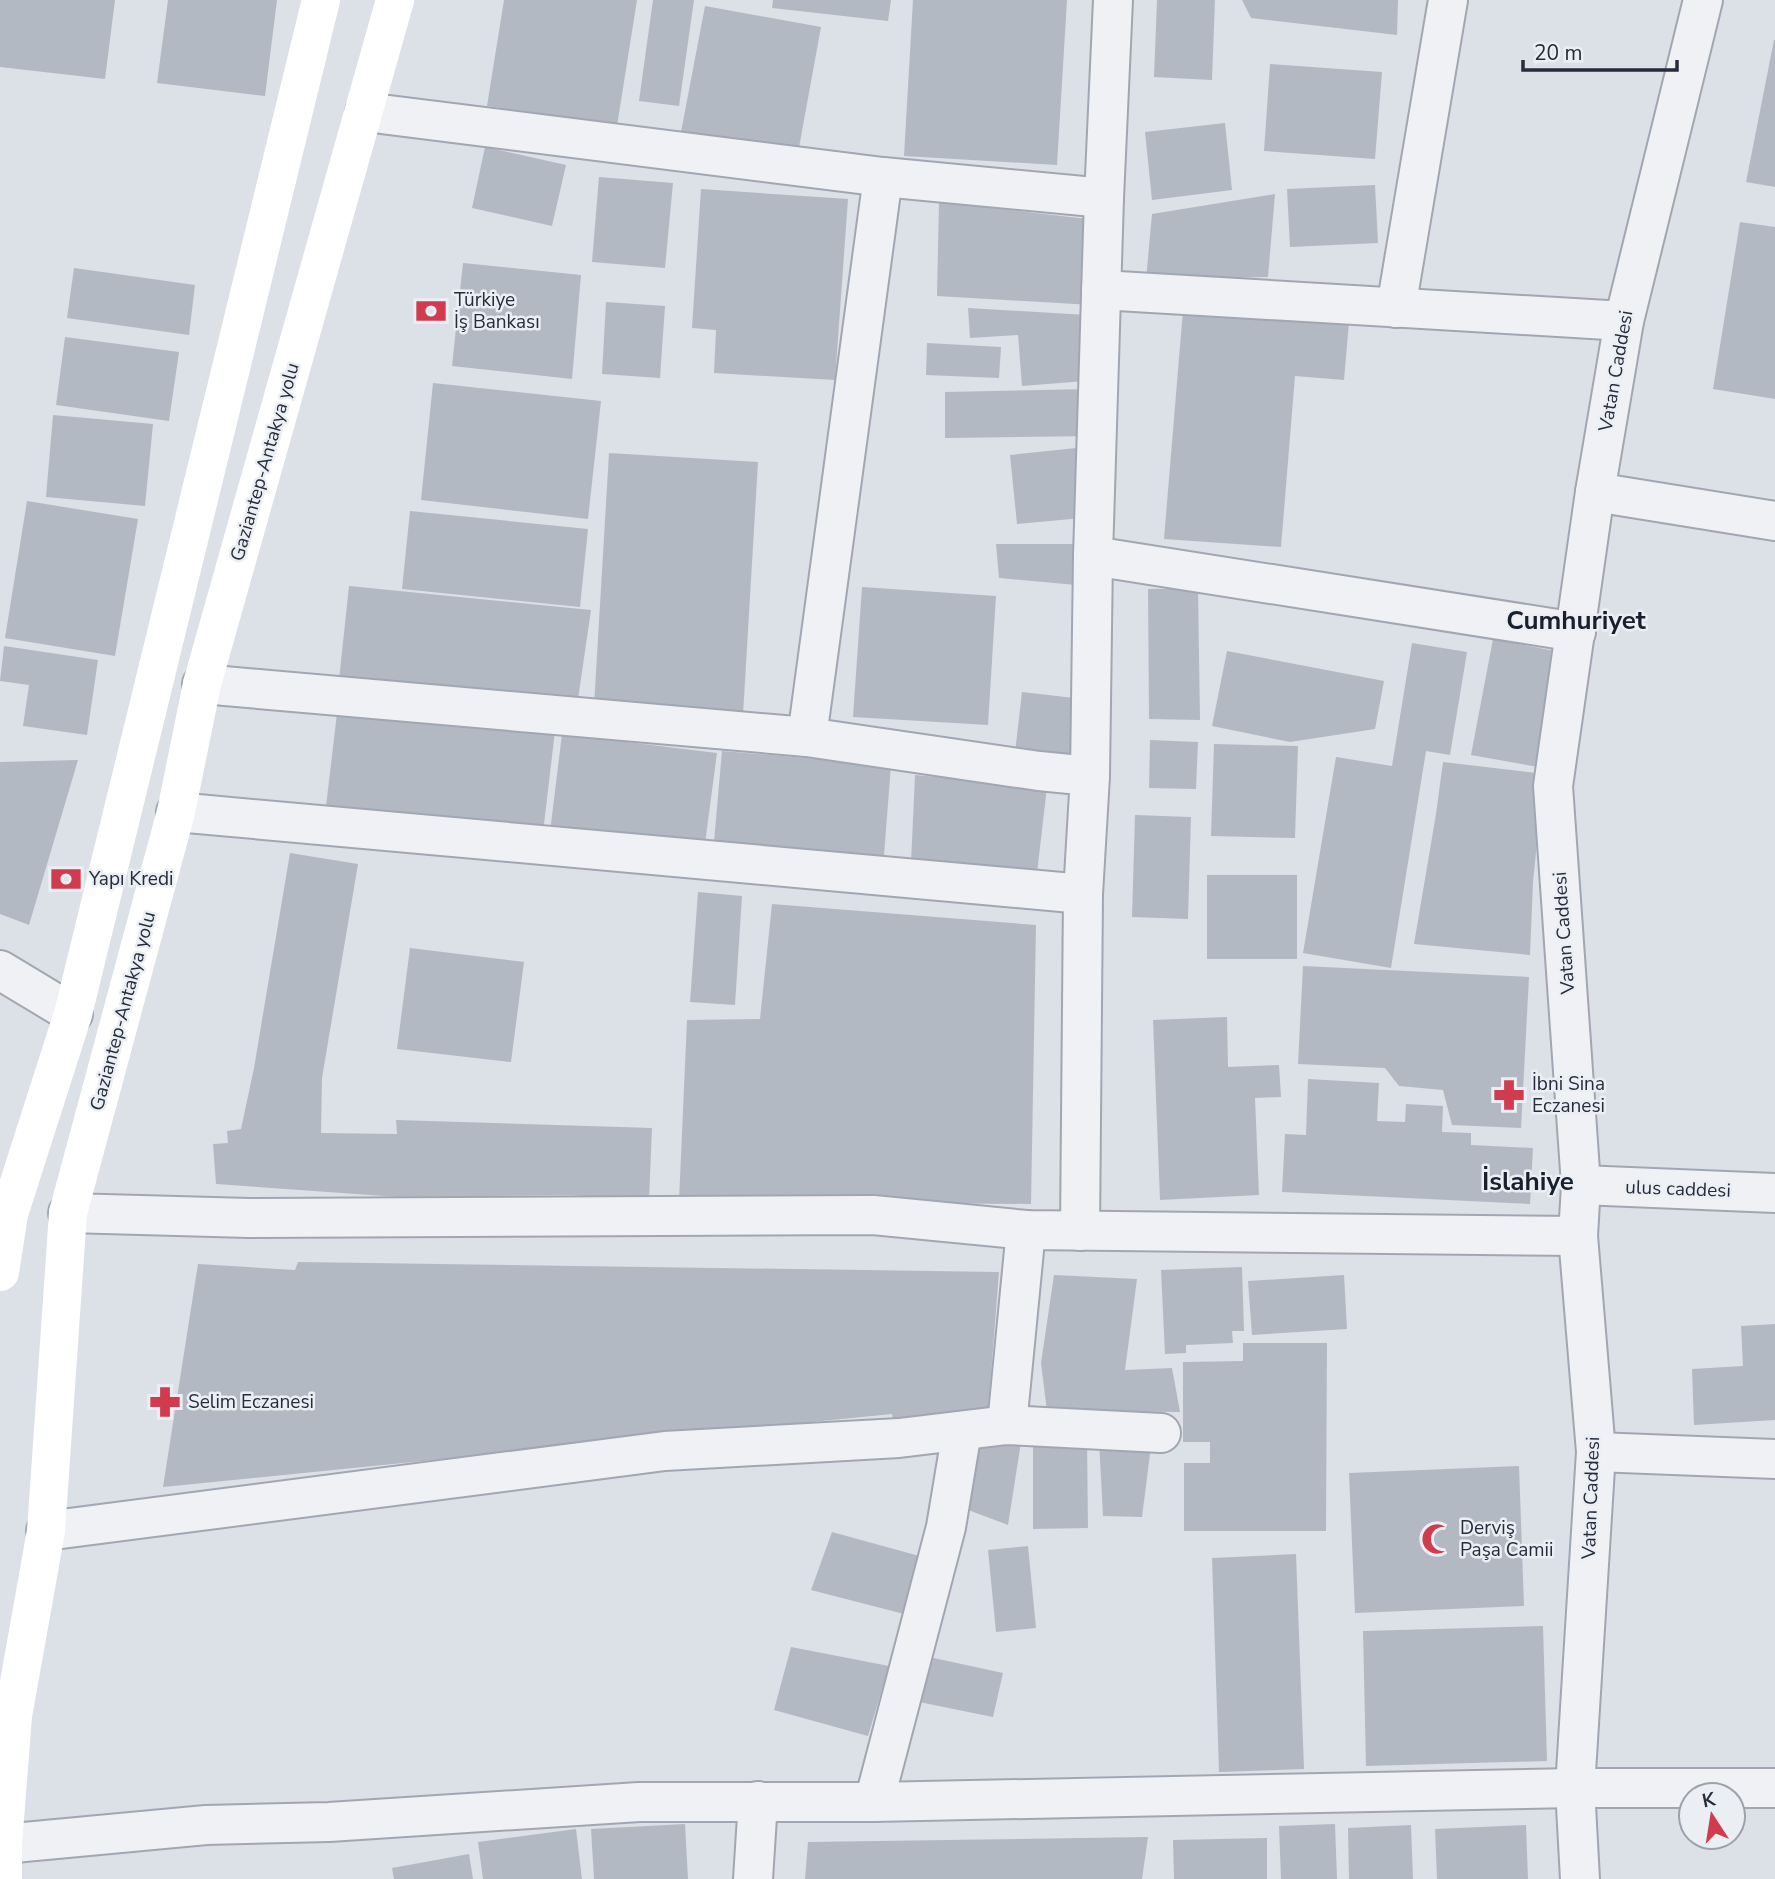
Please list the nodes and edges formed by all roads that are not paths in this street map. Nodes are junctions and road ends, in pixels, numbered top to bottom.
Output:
1 (321, 0) edge
2 (395, 0) edge
3 (1114, 0) edge
4 (1448, 0) edge
5 (1703, 0) edge
6 (365, 112) junction
7 (884, 177) junction
8 (1104, 198) junction
9 (1101, 290) junction
10 (1396, 308) junction
11 (1624, 321) junction
12 (1595, 492) junction
13 (1775, 521) edge
14 (1093, 556) junction
15 (1576, 632) junction
16 (202, 684) junction
17 (807, 737) junction
18 (1090, 776) junction
19 (176, 812) junction
20 (1083, 894) junction
21 (0, 970) edge
22 (73, 1014) junction
23 (1581, 1185) junction
24 (1775, 1193) edge
25 (68, 1213) junction
26 (5, 1214) edge
27 (1026, 1230) junction
28 (1080, 1231) junction
29 (1578, 1236) junction
30 (0, 1272) edge
31 (1007, 1425) junction
32 (962, 1430) junction
33 (1161, 1433) dead end
34 (1595, 1452) junction
35 (1775, 1459) edge
36 (46, 1531) junction
37 (1775, 1787) edge
38 (1575, 1788) junction
39 (758, 1801) junction
40 (874, 1802) junction
41 (3, 1862) edge
42 (753, 1879) edge
43 (1580, 1879) edge

1 - 22 main road
2 - 6 main road, Gaziantep-Antakya yolu
3 - 8 street
4 - 10 street
5 - 11 street, Vatan Caddesi
6 - 7 street
6 - 16 main road, Gaziantep-Antakya yolu
7 - 8 street
7 - 17 street
8 - 9 street
9 - 10 street
9 - 14 street
10 - 11 street
11 - 12 street, Vatan Caddesi
12 - 13 street
12 - 15 street, Vatan Caddesi
14 - 15 street
14 - 18 street
15 - 23 street, Vatan Caddesi
16 - 17 street
16 - 19 main road, Gaziantep-Antakya yolu
17 - 18 street
18 - 20 street
19 - 20 street
19 - 25 main road, Gaziantep-Antakya yolu
20 - 28 street
21 - 22 street
22 - 26 main road
23 - 24 street, ulus caddesi
23 - 29 street, Vatan Caddesi
25 - 27 street
25 - 36 main road, Gaziantep-Antakya yolu
26 - 30 main road
27 - 28 street
27 - 31 street
28 - 29 street
29 - 34 street, Vatan Caddesi
31 - 32 street
31 - 33 street
32 - 36 street
32 - 40 street
34 - 35 street
34 - 38 street, Vatan Caddesi
36 - 41 main road, Gaziantep-Antakya yolu
37 - 38 street
38 - 40 street
38 - 43 street, Vatan Caddesi
39 - 40 street
39 - 41 street
39 - 42 street

